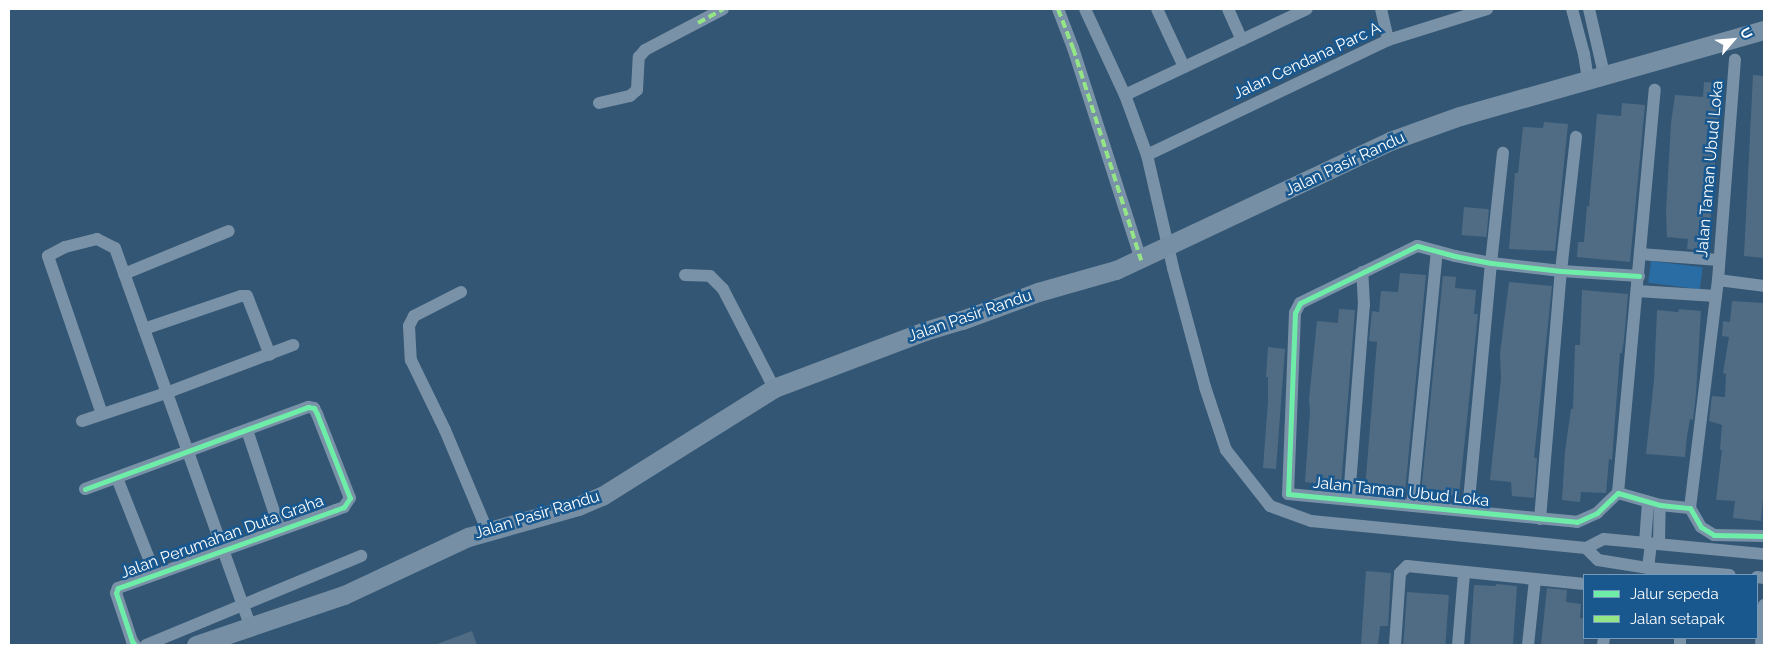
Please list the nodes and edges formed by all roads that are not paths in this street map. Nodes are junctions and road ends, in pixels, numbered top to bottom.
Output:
1 (723, 9) edge
2 (1058, 9) edge
3 (1085, 9) edge
4 (1157, 9) edge
5 (1228, 9) edge
6 (1304, 9) edge
7 (1381, 9) edge
8 (1487, 9) edge
9 (1572, 9) edge
10 (1589, 9) edge
11 (1764, 30) edge
12 (1242, 40) junction
13 (1388, 40) junction
14 (1735, 60) dead end
15 (1184, 67) junction
16 (1596, 76) junction
17 (1655, 90) dead end
18 (1124, 95) junction
19 (599, 103) dead end
20 (1576, 137) dead end
21 (1503, 153) dead end
22 (1147, 155) junction
23 (229, 231) dead end
24 (1168, 247) junction
25 (1438, 251) junction
26 (1640, 254) junction
27 (1141, 260) junction
28 (1719, 260) junction
29 (1491, 262) junction
30 (1561, 271) junction
31 (1362, 272) junction
32 (124, 274) junction
33 (684, 275) dead end
34 (1639, 276) junction
35 (1718, 280) junction
36 (1764, 286) edge
37 (1637, 291) junction
38 (461, 292) dead end
39 (1716, 296) junction
40 (144, 330) junction
41 (293, 345) dead end
42 (270, 355) junction
43 (774, 388) junction
44 (166, 393) junction
45 (102, 414) junction
46 (82, 421) dead end
47 (247, 430) junction
48 (188, 453) junction
49 (117, 478) junction
50 (84, 489) dead end
51 (1618, 493) junction
52 (1350, 498) junction
53 (1654, 503) junction
54 (1412, 505) junction
55 (1690, 508) junction
56 (1468, 511) junction
57 (1540, 520) junction
58 (280, 530) junction
59 (487, 530) junction
60 (1764, 536) edge
61 (1652, 544) junction
62 (1586, 548) junction
63 (223, 551) junction
64 (1764, 554) edge
65 (361, 556) dead end
66 (1648, 568) junction
67 (1464, 573) junction
68 (1684, 573) edge
69 (155, 574) junction
70 (1707, 574) edge
71 (1535, 579) junction
72 (1583, 584) edge
73 (1764, 603) edge
74 (242, 604) junction
75 (250, 626) junction
76 (136, 645) edge
77 (146, 645) edge
78 (196, 645) edge
79 (1394, 645) edge
80 (1458, 645) edge
81 (1528, 645) edge
82 (1761, 645) edge

1 - 19 street
2 - 27 street
3 - 18 street
4 - 15 street
5 - 12 street
6 - 12 street
7 - 13 street
8 - 13 street, Jalan Cendana Parc A
9 - 16 street
10 - 16 street
11 - 16 main road, Jalan Pasir Randu
12 - 15 street
13 - 22 street, Jalan Cendana Parc A
14 - 28 street, Jalan Taman Ubud Loka
15 - 18 street
16 - 24 main road, Jalan Pasir Randu
17 - 26 street
18 - 22 street
20 - 30 street
21 - 29 street, Jalan Taman Ubud Loka
22 - 24 street
23 - 32 street
24 - 27 main road, Jalan Pasir Randu
24 - 62 street
25 - 29 street, Jalan Taman Ubud Loka
25 - 31 street, Jalan Taman Ubud Loka
25 - 54 street, Jalan Taman Ubud Loka
26 - 28 street
26 - 34 street
27 - 43 main road, Jalan Pasir Randu
28 - 35 street, Jalan Taman Ubud Loka
29 - 30 street, Jalan Taman Ubud Loka
29 - 56 street, Jalan Taman Ubud Loka
30 - 34 street, Jalan Taman Ubud Loka
30 - 57 street
31 - 52 street, Jalan Taman Ubud Loka
31 - 52 street, Jalan Taman Ubud Loka
32 - 40 street, Jalan Perumahan Duta Graha
32 - 45 street, Jalan Perumahan Duta Graha
33 - 43 street
34 - 37 street
35 - 36 street, Jalan Taman Ubud Loka
35 - 39 street, Jalan Taman Ubud Loka
37 - 39 street
37 - 51 street
38 - 59 street
39 - 55 street, Jalan Taman Ubud Loka
40 - 42 street
40 - 44 street, Jalan Perumahan Duta Graha
41 - 42 street
42 - 44 street
43 - 59 main road, Jalan Pasir Randu
44 - 45 street
44 - 48 street, Jalan Perumahan Duta Graha
45 - 46 street
47 - 48 street, Jalan Perumahan Duta Graha
47 - 58 street, Jalan Perumahan Duta Graha
47 - 58 street, Jalan Perumahan Duta Graha
48 - 49 street, Jalan Perumahan Duta Graha
48 - 63 street, Jalan Perumahan Duta Graha
49 - 50 street, Jalan Perumahan Duta Graha
49 - 69 street, Jalan Perumahan Duta Graha
51 - 53 street
51 - 57 street, Jalan Taman Ubud Loka
52 - 54 street, Jalan Taman Ubud Loka
53 - 55 street
53 - 61 street
54 - 56 street, Jalan Taman Ubud Loka
55 - 60 street
56 - 57 street, Jalan Taman Ubud Loka
58 - 63 street, Jalan Perumahan Duta Graha
59 - 75 main road, Jalan Pasir Randu
61 - 62 street
61 - 64 street
61 - 66 street
62 - 66 street
63 - 69 street, Jalan Perumahan Duta Graha
63 - 74 street, Jalan Perumahan Duta Graha
65 - 74 street
66 - 68 street
67 - 71 street
67 - 79 street
67 - 80 street
68 - 70 street
69 - 76 street, Jalan Perumahan Duta Graha
71 - 72 street
71 - 81 street
73 - 82 street
74 - 75 street, Jalan Perumahan Duta Graha
74 - 77 street
75 - 78 main road, Jalan Pasir Randu

